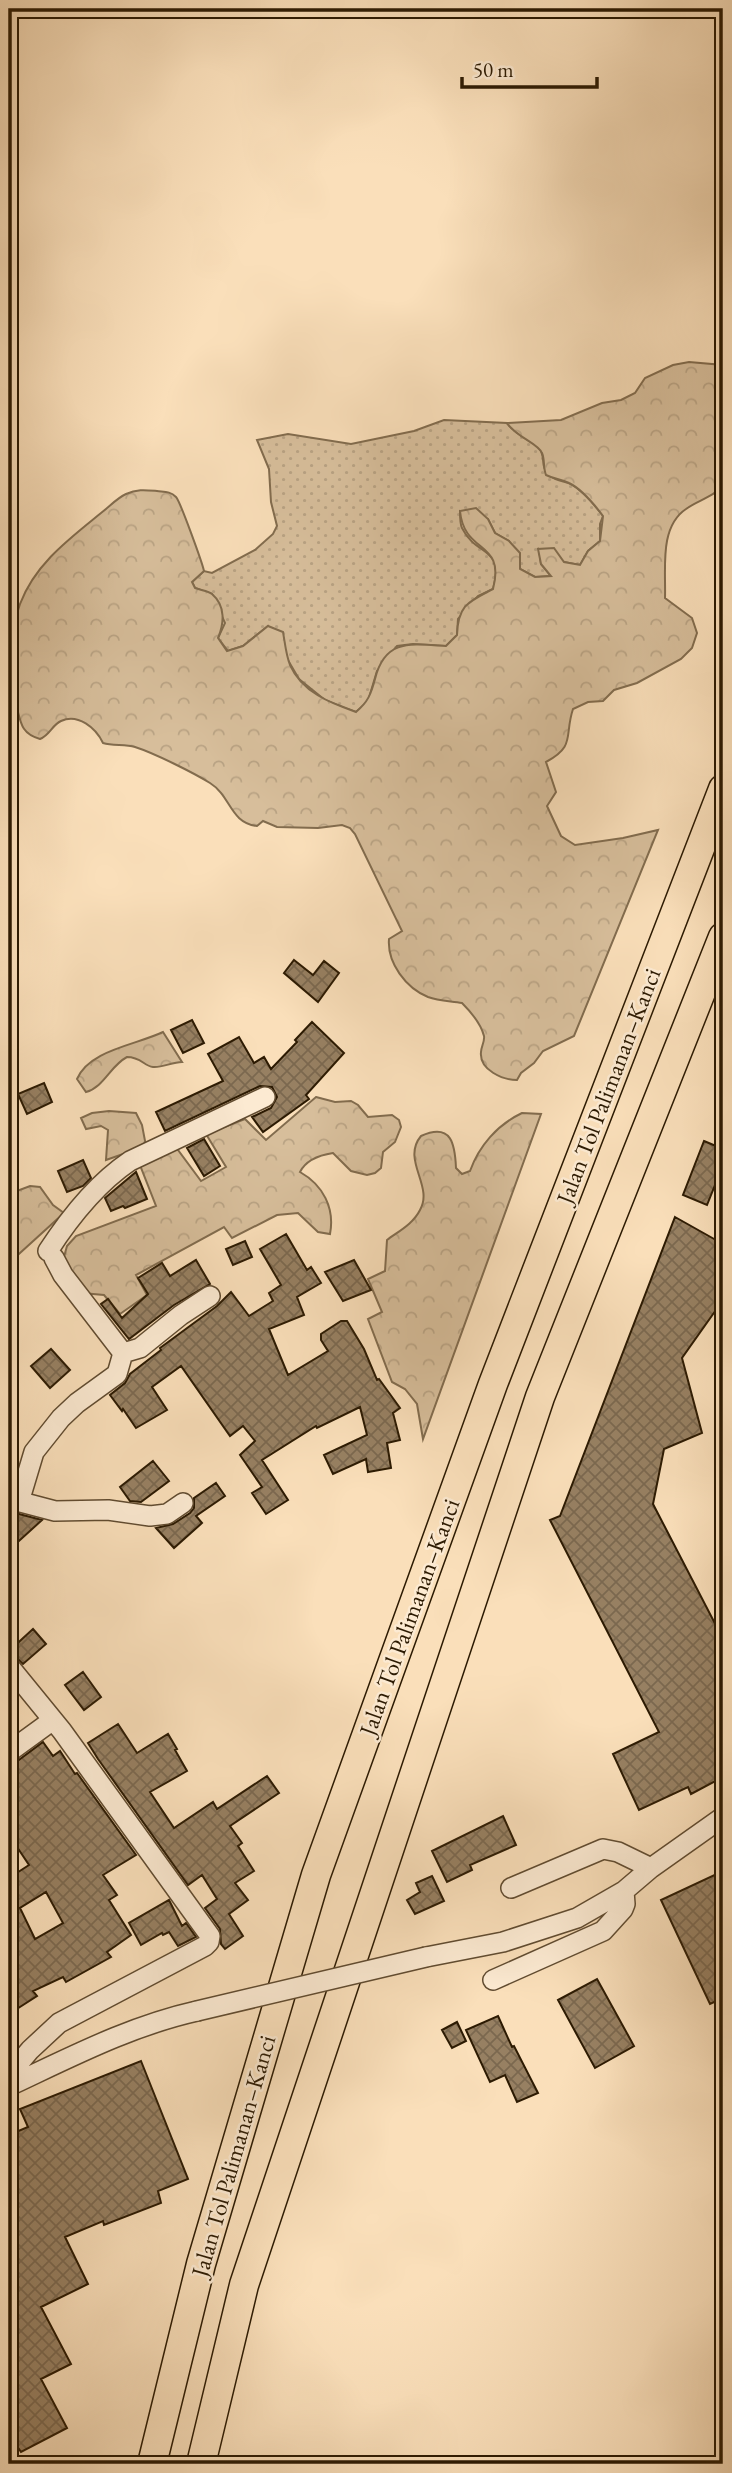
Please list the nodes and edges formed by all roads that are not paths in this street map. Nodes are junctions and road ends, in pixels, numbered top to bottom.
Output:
1 (723, 789) edge
2 (723, 937) edge
3 (265, 1097) dead end
4 (211, 1296) dead end
5 (123, 1353) junction
6 (13, 1503) edge
7 (183, 1503) dead end
8 (9, 1666) edge
9 (53, 1720) junction
10 (9, 1752) edge
11 (723, 1817) edge
12 (651, 1868) junction
13 (511, 1888) dead end
14 (624, 1891) junction
15 (493, 1980) dead end
16 (9, 2075) edge
17 (9, 2086) edge
18 (152, 2464) edge
19 (201, 2464) edge

1 - 18 highway, Jalan Tol Palimanan–Kanci
2 - 19 highway, Jalan Tol Palimanan–Kanci
3 - 5 street
4 - 5 street
5 - 6 street
6 - 7 street
8 - 9 street
9 - 10 street
9 - 16 street
11 - 12 street
12 - 13 street
12 - 14 street
14 - 15 street
14 - 17 street, bridge

